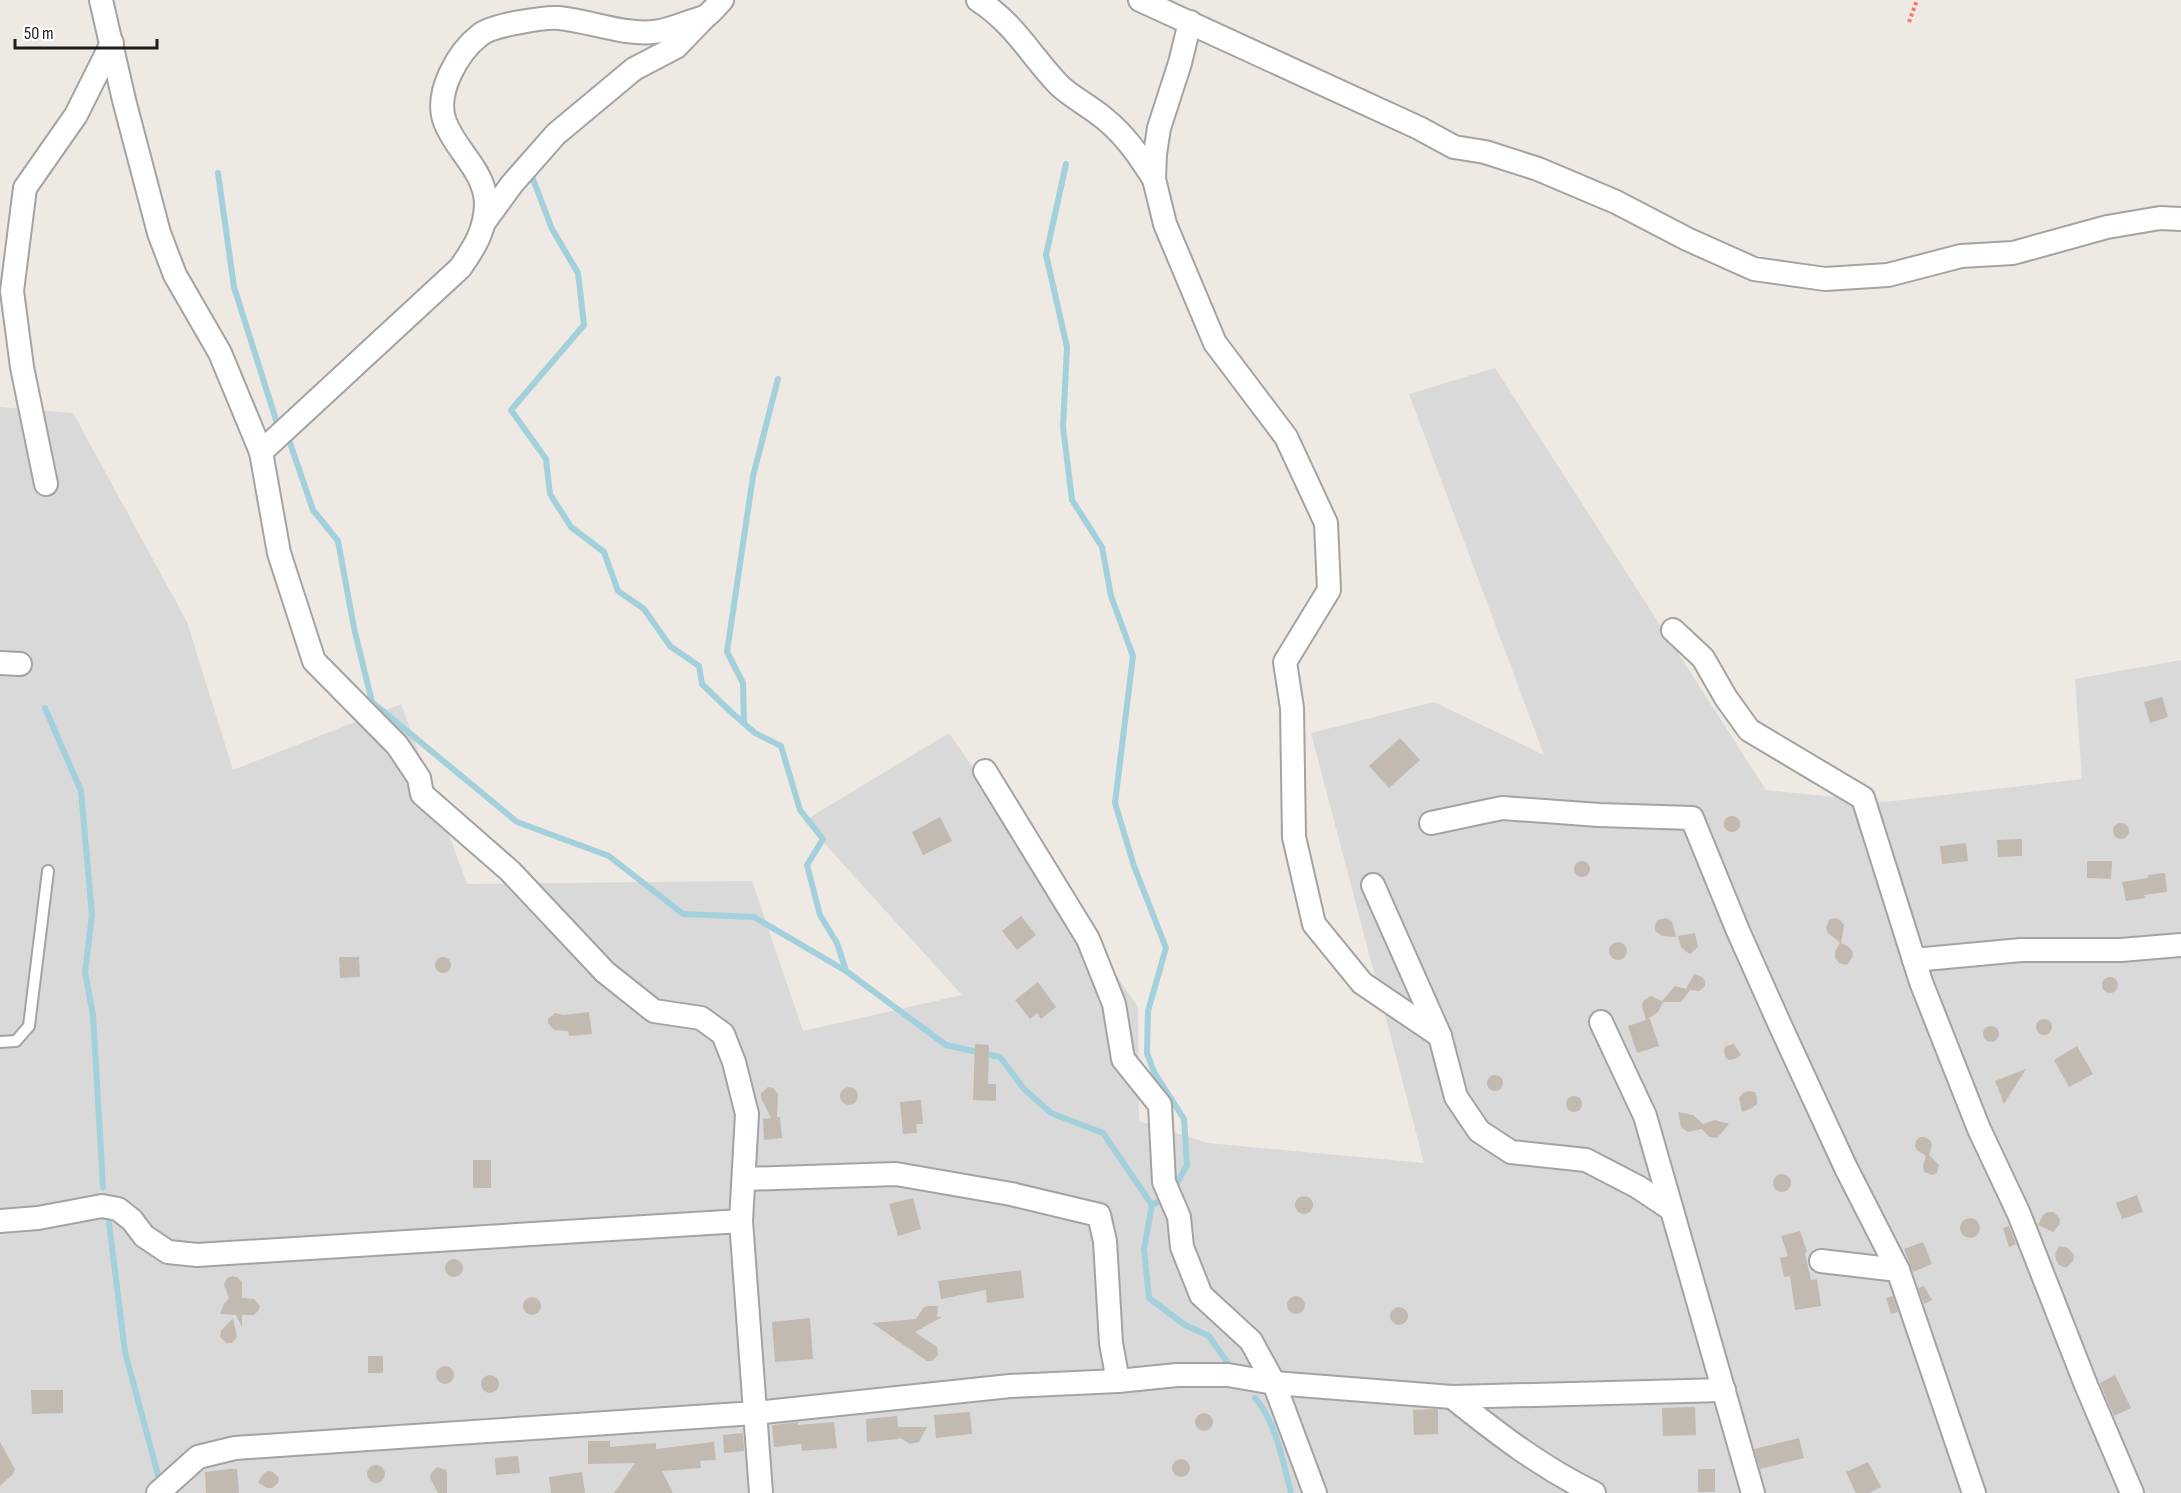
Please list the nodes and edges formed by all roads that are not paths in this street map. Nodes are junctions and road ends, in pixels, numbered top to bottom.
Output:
1 (101, 0) edge
2 (978, 0) edge
3 (1140, 0) edge
4 (714, 8) edge
5 (1190, 22) junction
6 (112, 43) junction
7 (1154, 179) junction
8 (2181, 219) edge
9 (485, 221) junction
10 (261, 452) junction
11 (46, 484) dead end
12 (1673, 630) dead end
13 (985, 771) dead end
14 (1431, 823) dead end
15 (48, 871) dead end
16 (1373, 885) dead end
17 (2181, 945) edge
18 (1914, 960) junction
19 (1601, 1022) dead end
20 (1440, 1036) junction
21 (0, 1042) edge
22 (744, 1179) junction
23 (1671, 1209) junction
24 (0, 1221) edge
25 (741, 1221) junction
26 (1821, 1261) dead end
27 (1898, 1270) junction
28 (1118, 1381) junction
29 (1274, 1383) junction
30 (1724, 1390) junction
31 (1452, 1397) junction
32 (755, 1413) junction
33 (158, 1493) edge
34 (761, 1493) edge
35 (1315, 1493) edge
36 (1594, 1493) edge
37 (1753, 1493) edge
38 (1974, 1493) edge
39 (2132, 1493) edge

1 - 6 street
2 - 7 street
3 - 5 street
4 - 9 street
4 - 9 street
5 - 7 street
5 - 8 street
6 - 10 street
6 - 11 street
7 - 20 street
9 - 10 street
10 - 22 street
12 - 18 street
13 - 29 street
14 - 27 street
15 - 21 lane
16 - 20 street
17 - 18 street
18 - 39 street
19 - 23 street
20 - 23 street
22 - 25 street
22 - 28 street
23 - 30 street
24 - 25 street
25 - 32 street
26 - 27 street
27 - 38 street
28 - 29 street
28 - 32 street
29 - 31 street
29 - 35 street
30 - 31 street
30 - 37 street
31 - 36 street
32 - 33 street
32 - 34 street

